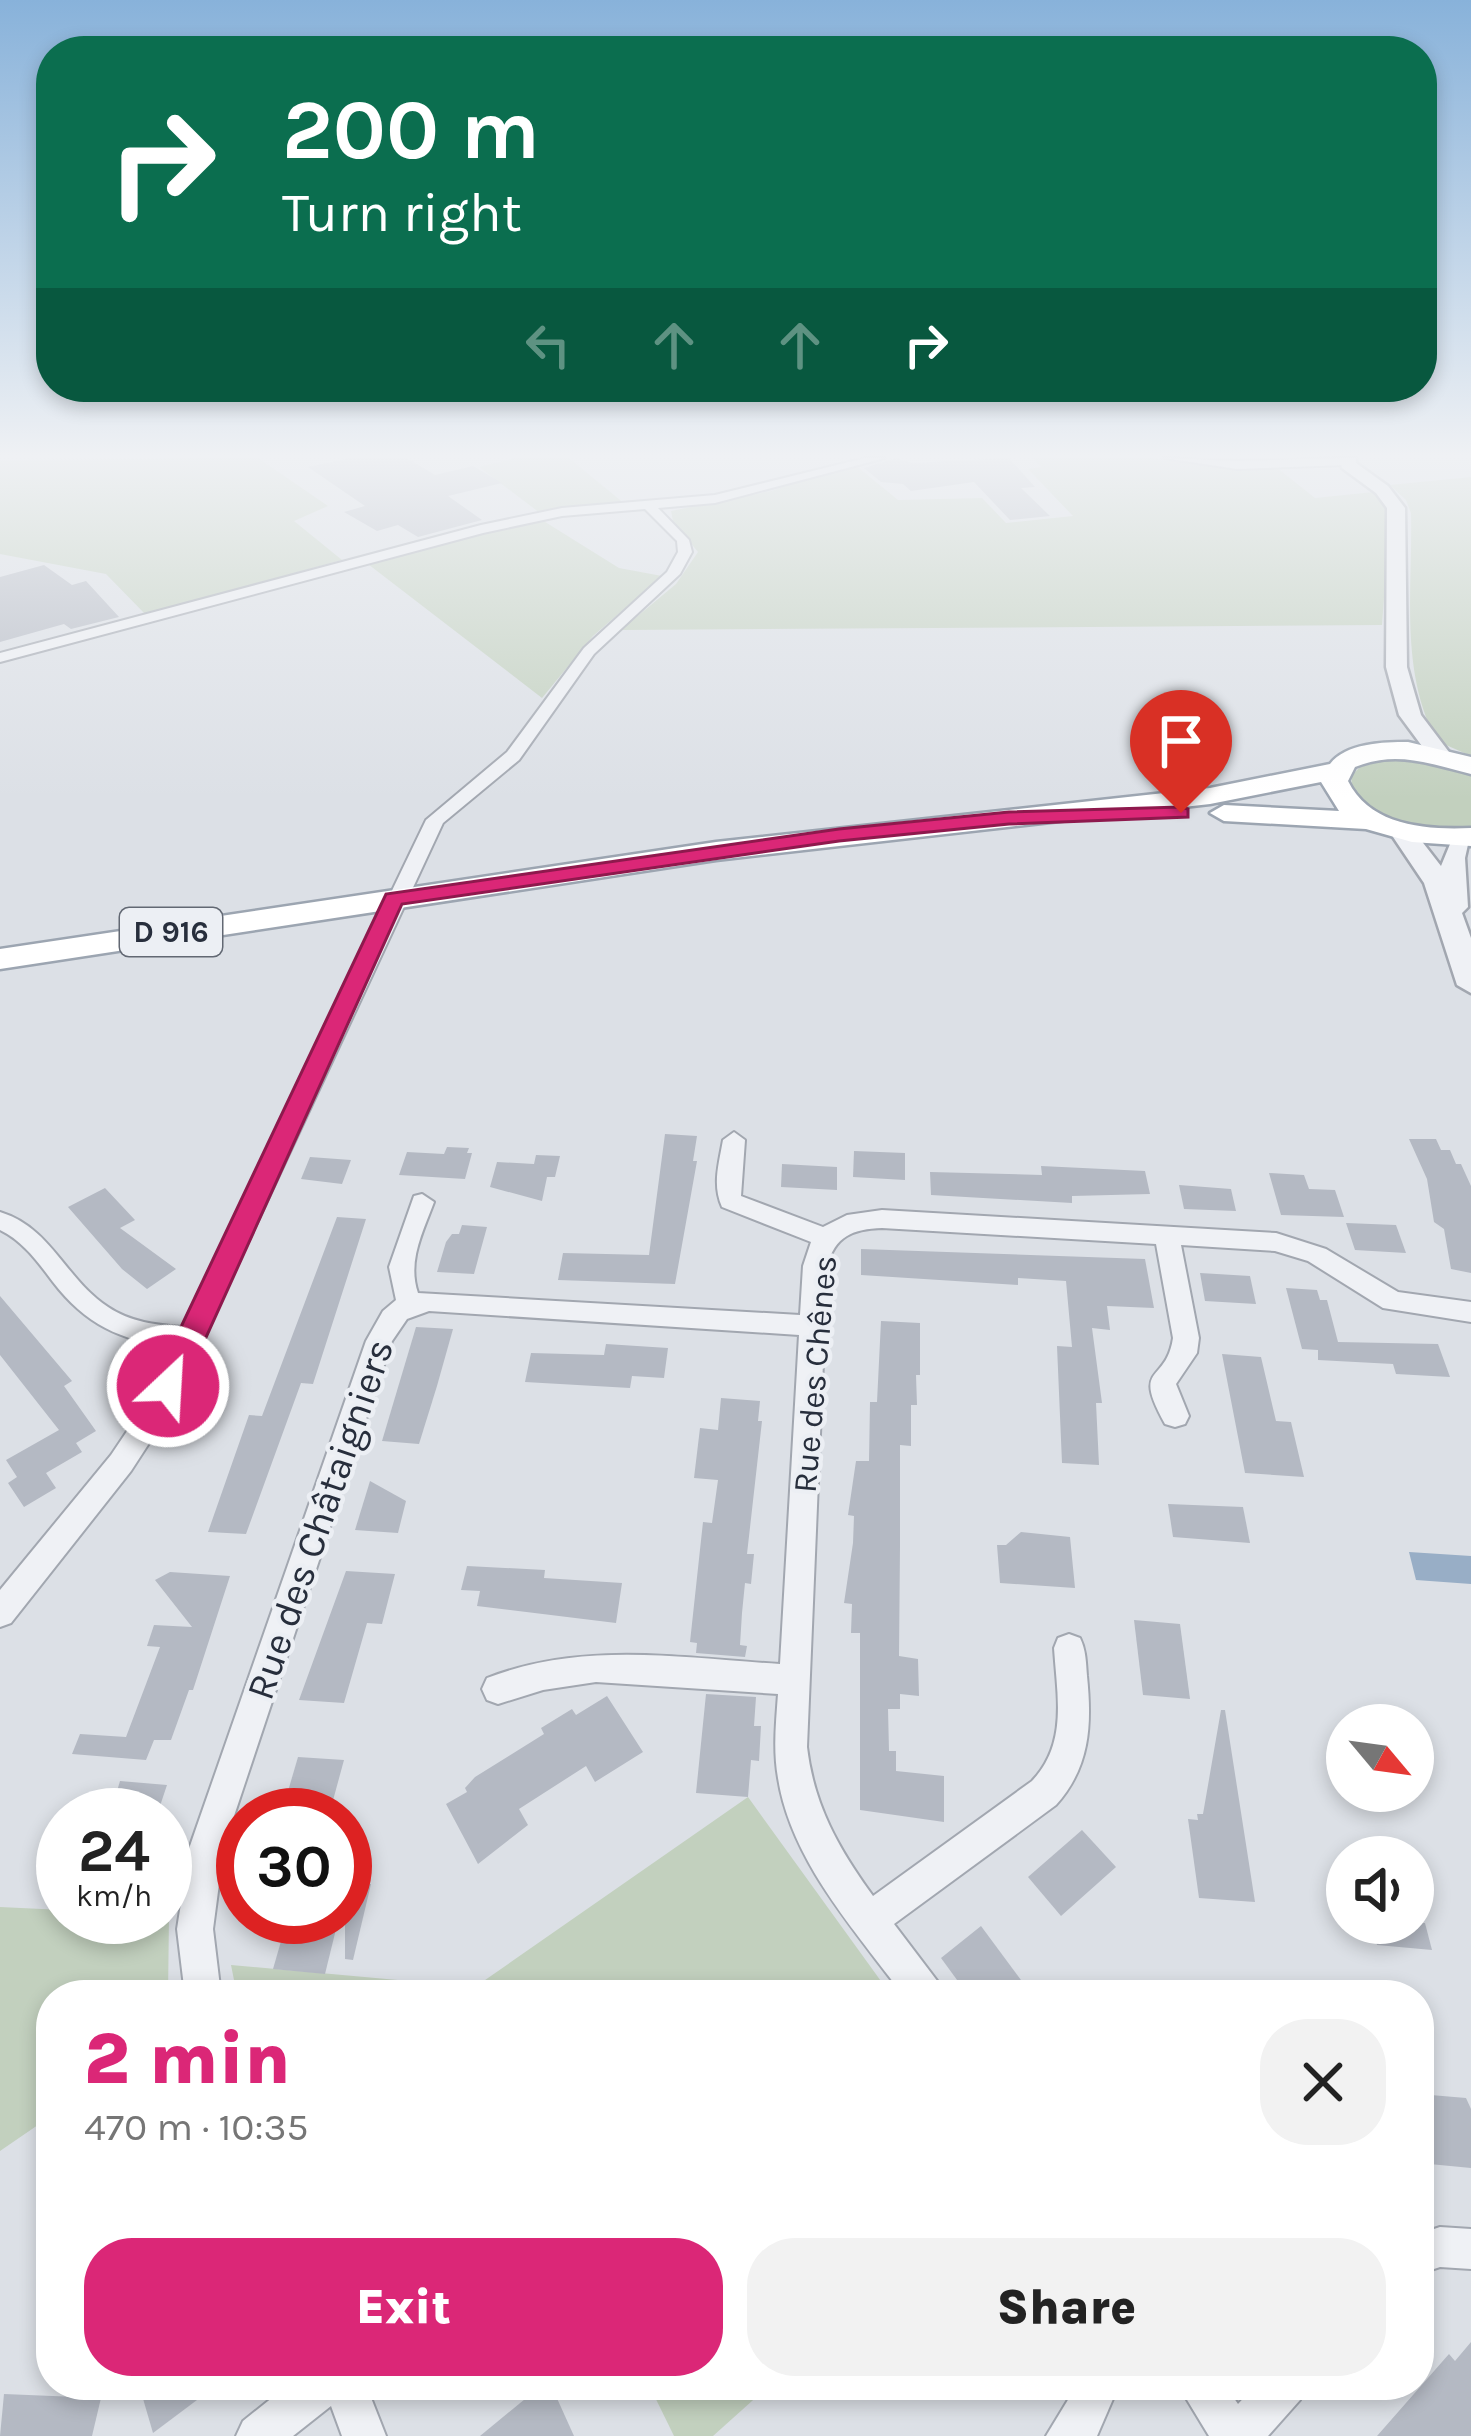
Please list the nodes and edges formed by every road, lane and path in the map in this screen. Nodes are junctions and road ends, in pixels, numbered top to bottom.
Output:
1 (322, 572) edge
2 (673, 572) edge
3 (1396, 572) edge
4 (0, 658) edge
5 (1401, 693) junction
6 (1385, 751) junction
7 (1462, 763) edge
8 (1336, 771) junction
9 (1009, 818) junction
10 (1388, 826) junction
11 (1467, 837) edge
12 (394, 899) junction
13 (1456, 933) junction
14 (0, 959) edge
15 (1471, 985) edge
16 (734, 1140) dead end
17 (422, 1202) dead end
18 (0, 1221) edge
19 (1167, 1235) junction
20 (826, 1238) junction
21 (411, 1303) junction
22 (1471, 1312) edge
23 (812, 1326) junction
24 (191, 1338) junction
25 (1175, 1416) dead end
26 (0, 1613) edge
27 (1069, 1648) dead end
28 (794, 1680) junction
29 (498, 1689) dead end
30 (872, 1919) junction
31 (201, 1980) edge
32 (915, 1980) edge
33 (1434, 2249) edge
34 (1471, 2249) edge
35 (303, 2400) edge
36 (351, 2400) edge
37 (1093, 2400) edge
38 (1209, 2400) edge
39 (1271, 2400) edge
40 (258, 2436) edge
41 (364, 2436) edge
42 (1068, 2436) edge
43 (1236, 2436) edge

1 - 4 street
2 - 12 street
3 - 5 street
5 - 6 street
5 - 7 street
6 - 7 main road
6 - 8 main road
8 - 9 main road, D 916
8 - 10 main road
9 - 10 main road, D 916
9 - 12 main road, D 916
10 - 11 main road
10 - 13 street
11 - 13 street
12 - 14 main road, D 916
12 - 24 street
13 - 15 street
16 - 20 street
17 - 21 street
18 - 24 street
19 - 20 street, Rue des Chênes
19 - 22 street, Rue des Chênes
19 - 25 street
20 - 23 street, Rue des Chênes
21 - 23 street, Rue des Châtaigniers
21 - 31 street, Rue des Châtaigniers
23 - 28 street, Rue des Chênes
24 - 26 street
27 - 30 street
28 - 29 street
28 - 30 street, Rue des Chênes
30 - 32 street, Rue des Chênes
33 - 34 street
35 - 40 street
36 - 41 street
37 - 42 street
38 - 43 street
39 - 43 street

